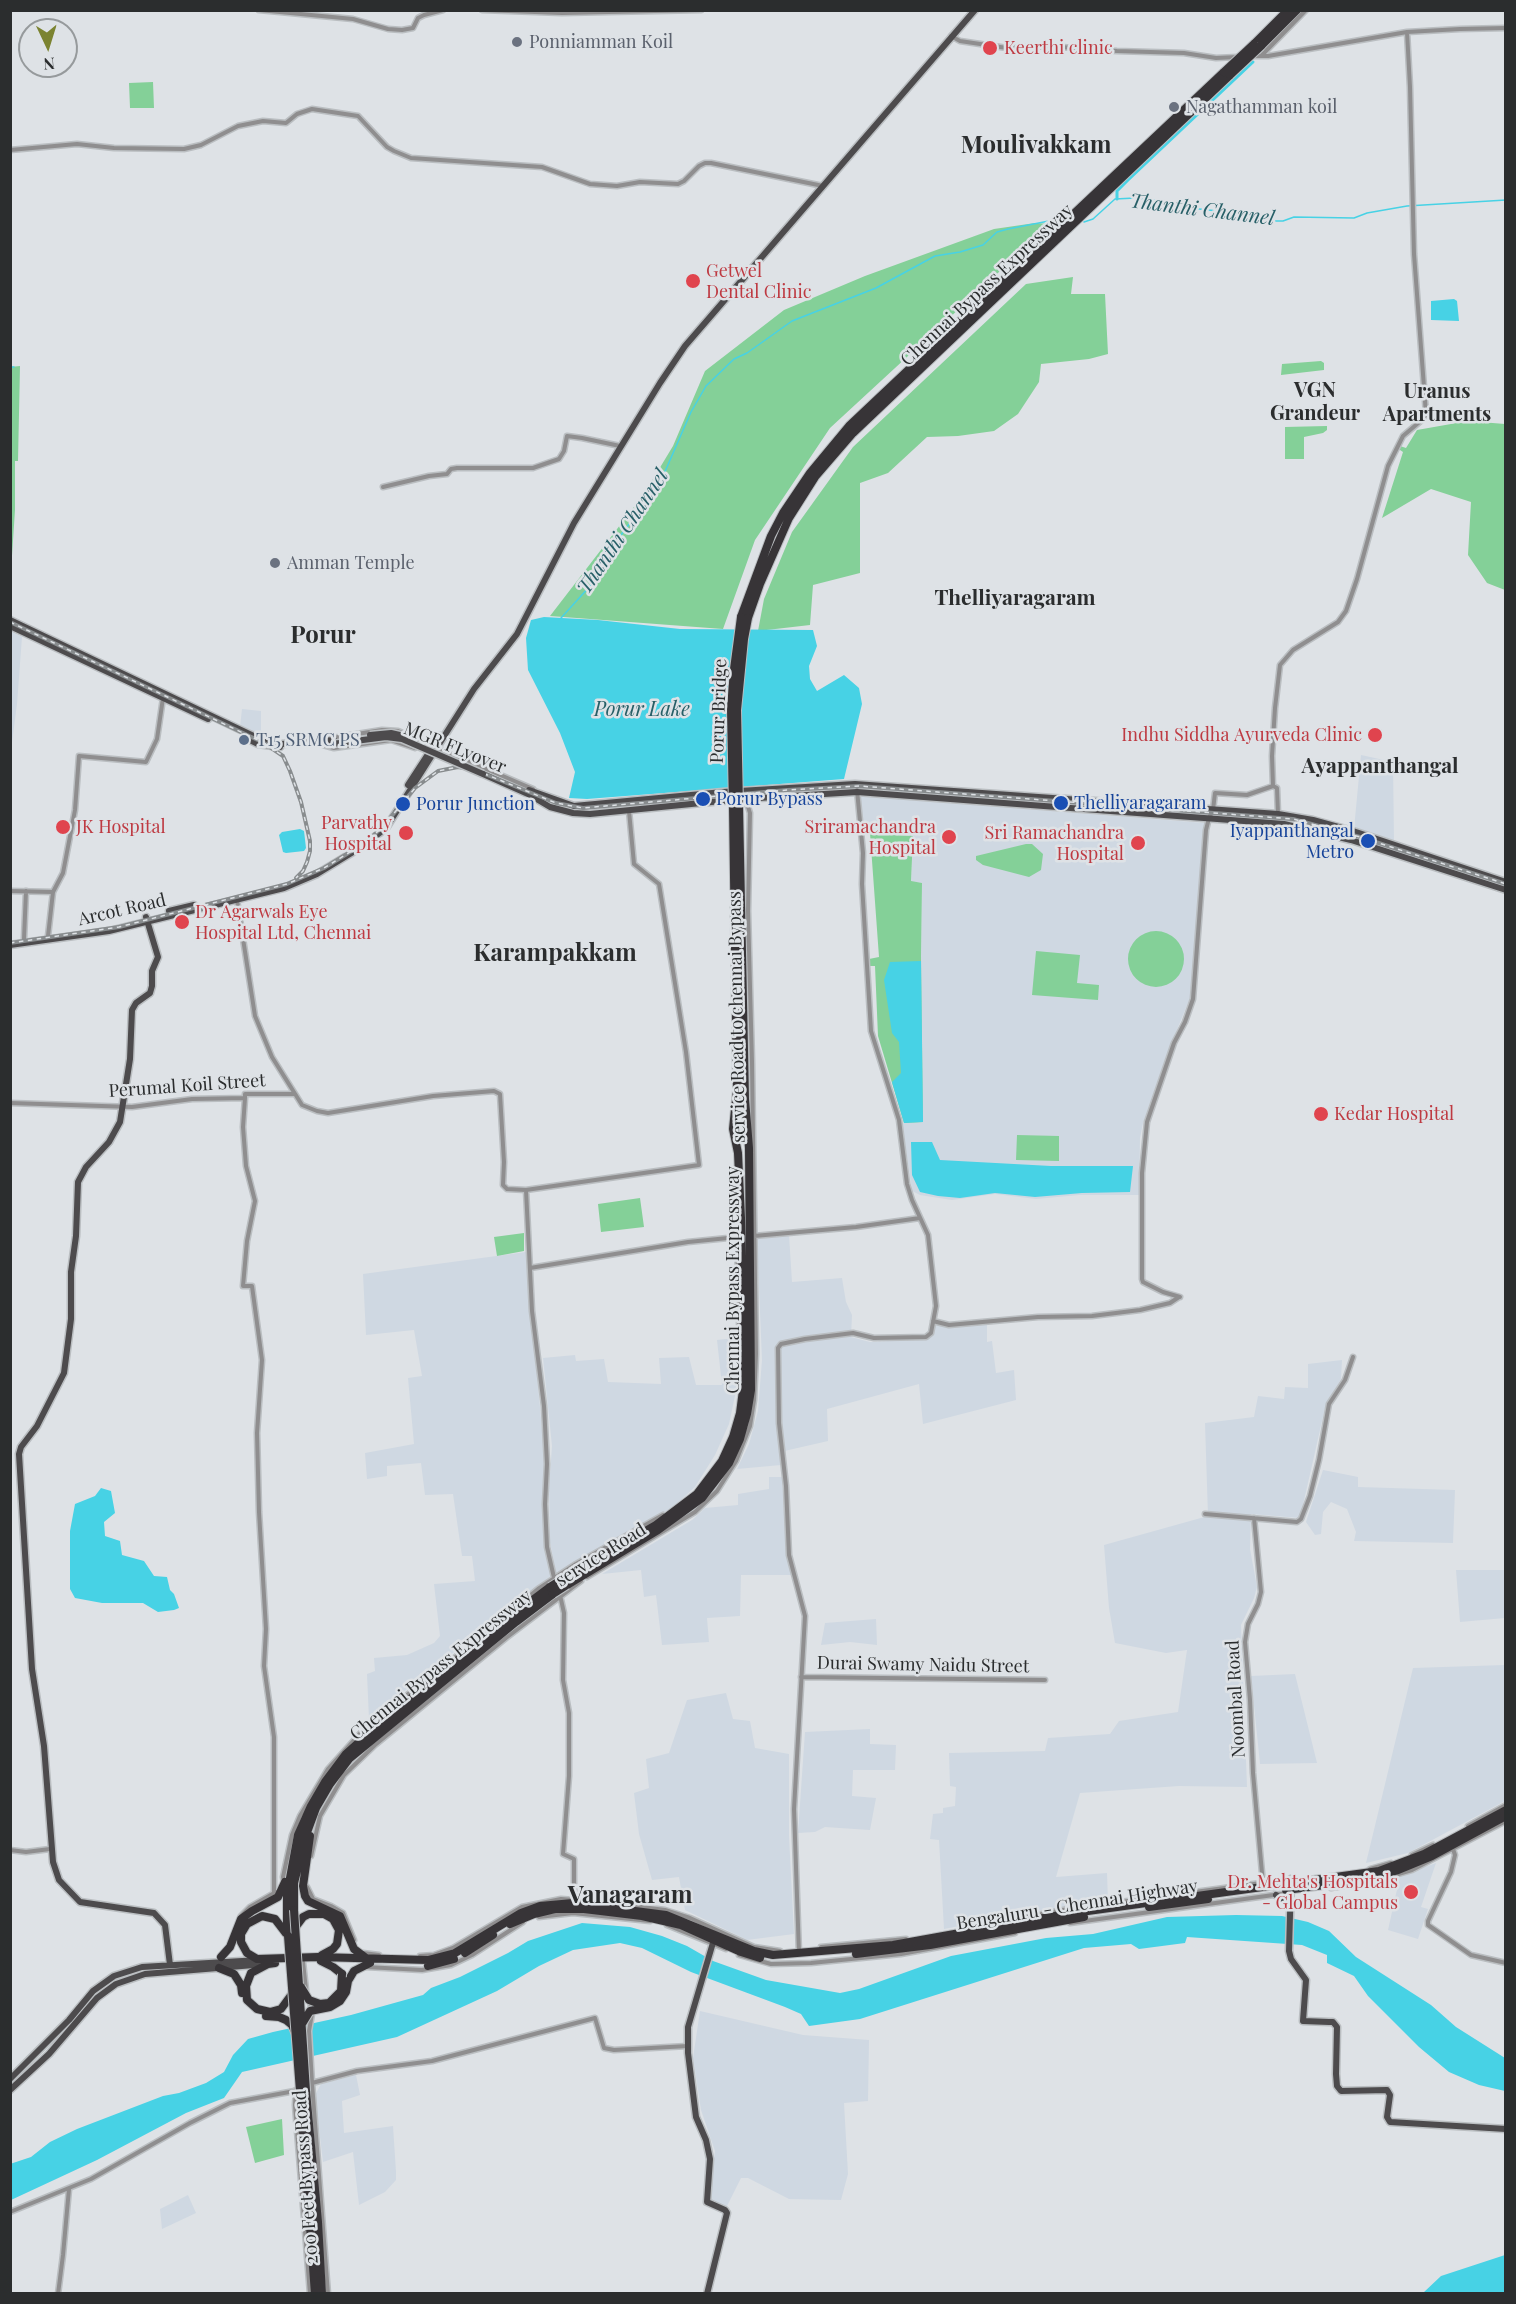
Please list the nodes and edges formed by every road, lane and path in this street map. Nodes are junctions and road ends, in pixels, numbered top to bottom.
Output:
1 (443, 10) edge
2 (482, 10) edge
3 (701, 10) edge
4 (974, 10) edge
5 (1288, 10) edge
6 (1297, 10) edge
7 (1306, 10) edge
8 (259, 11) edge
9 (1506, 28) edge
10 (1407, 32) junction
11 (951, 38) junction
12 (1257, 45) junction
13 (1261, 56) junction
14 (10, 150) edge
15 (822, 186) junction
16 (620, 446) junction
17 (384, 487) dead end
18 (745, 618) joint
19 (10, 620) edge
20 (10, 626) edge
21 (144, 687) junction
22 (166, 698) junction
23 (417, 738) junction
24 (329, 742) junction
25 (413, 747) junction
26 (436, 747) junction
27 (431, 754) junction
28 (457, 756) junction
29 (453, 764) junction
30 (855, 784) junction
31 (1273, 786) junction
32 (743, 791) junction
33 (857, 792) junction
34 (533, 794) junction
35 (739, 804) junction
36 (1213, 810) junction
37 (629, 811) junction
38 (1278, 814) junction
39 (1209, 818) junction
40 (327, 866) junction
41 (1506, 882) edge
42 (1506, 890) edge
43 (10, 891) edge
44 (26, 891) junction
45 (53, 892) junction
46 (237, 900) junction
47 (145, 919) junction
48 (48, 936) junction
49 (24, 939) junction
50 (10, 943) edge
51 (294, 1094) junction
52 (741, 1096) junction
53 (245, 1098) junction
54 (10, 1103) edge
55 (123, 1107) junction
56 (738, 1153) junction
57 (748, 1153) junction
58 (526, 1190) junction
59 (920, 1218) junction
60 (745, 1236) junction
61 (530, 1268) junction
62 (933, 1321) junction
63 (1353, 1357) dead end
64 (1205, 1514) dead end
65 (1254, 1518) junction
66 (554, 1579) junction
67 (555, 1592) junction
68 (801, 1677) junction
69 (1045, 1680) dead end
70 (1506, 1805) edge
71 (316, 1808) junction
72 (1506, 1810) edge
73 (1506, 1816) edge
74 (1506, 1821) edge
75 (298, 1835) junction
76 (1451, 1843) junction
77 (50, 1849) junction
78 (10, 1850) edge
79 (1263, 1885) junction
80 (1291, 1886) junction
81 (279, 1890) junction
82 (1276, 1895) junction
83 (1125, 1901) junction
84 (1113, 1903) junction
85 (1135, 1904) junction
86 (574, 1906) junction
87 (1290, 1906) junction
88 (1106, 1908) junction
89 (290, 1910) junction
90 (1077, 1918) junction
91 (1069, 1923) junction
92 (1035, 1924) junction
93 (1047, 1927) junction
94 (291, 1933) junction
95 (714, 1940) junction
96 (799, 1952) junction
97 (221, 1957) joint
98 (320, 1959) junction
99 (369, 1959) junction
100 (209, 1962) junction
101 (266, 1962) junction
102 (303, 1962) junction
103 (1506, 1963) edge
104 (170, 1965) junction
105 (361, 1967) junction
106 (394, 1967) junction
107 (219, 1968) junction
108 (297, 1971) junction
109 (345, 1978) junction
110 (243, 1986) junction
111 (292, 1994) junction
112 (68, 2027) junction
113 (299, 2032) junction
114 (688, 2046) junction
115 (10, 2079) edge
116 (305, 2089) junction
117 (10, 2090) edge
118 (1506, 2128) edge
119 (69, 2188) junction
120 (10, 2212) edge
121 (58, 2294) edge
122 (310, 2294) edge
123 (315, 2294) edge
124 (322, 2294) edge
125 (328, 2294) edge
126 (707, 2294) edge

1 - 8 street
2 - 3 street
4 - 11 main road, Arcot Road
5 - 12 highway, Chennai Bypass Expressway
6 - 12 highway, Chennai Bypass Expressway
7 - 13 street
9 - 10 street
10 - 13 street
10 - 31 street
11 - 13 street
11 - 15 main road, Arcot Road
12 - 18 highway, Chennai Bypass Expressway, bridge
14 - 15 street
15 - 16 main road, Arcot Road
16 - 17 street
16 - 26 main road, Arcot Road
18 - 35 highway, Porur Bridge, bridge
19 - 21 main road
20 - 21 main road
21 - 22 main road, MGR FLyover
22 - 24 main road, MGR FLyover
22 - 45 street
23 - 24 street
23 - 25 street
23 - 26 street
24 - 25 street
24 - 34 main road, MGR FLyover, bridge
25 - 27 street
26 - 27 main road, Arcot Road
26 - 28 street
27 - 29 street
27 - 40 main road, Arcot Road
28 - 29 main road
28 - 34 street
29 - 34 street
30 - 32 main road
30 - 33 street
30 - 36 main road
31 - 36 street
31 - 38 street
32 - 34 main road
32 - 35 street, service Road to chennai Bypass
33 - 35 main road
33 - 39 main road
33 - 59 street
34 - 37 main road
35 - 37 main road
35 - 52 highway
35 - 60 street, service Road to chennai Bypass
36 - 38 main road
36 - 39 street
37 - 58 street
38 - 41 main road
39 - 42 main road
39 - 62 street
40 - 46 main road, Arcot Road
40 - 47 main road, Arcot Road
43 - 44 street
44 - 45 street
44 - 49 street
45 - 48 street
46 - 47 main road, Arcot Road
46 - 51 street
47 - 48 main road, Arcot Road
47 - 50 main road, Arcot Road
47 - 55 main road
48 - 49 main road, Arcot Road
49 - 50 main road, Arcot Road
51 - 53 street, Perumal Koil Street
51 - 58 street
52 - 56 highway, Chennai Bypass Expressway
52 - 57 highway, Chennai Bypass Expressway
53 - 55 street, Perumal Koil Street
53 - 81 street
54 - 55 street, Perumal Koil Street
55 - 77 main road
56 - 57 highway
56 - 60 highway, Chennai Bypass Expressway
57 - 60 highway, Chennai Bypass Expressway
58 - 61 street
59 - 60 street
59 - 62 street
60 - 61 street
60 - 66 street
60 - 67 highway, Chennai Bypass Expressway, bridge
60 - 67 street, service Road
61 - 66 street
62 - 68 street
63 - 65 street
64 - 65 street
65 - 79 street, Noombal Road
66 - 67 street
66 - 81 street
67 - 71 highway, Chennai Bypass Expressway
67 - 75 highway, Chennai Bypass Expressway
67 - 86 street
67 - 99 street, service Road
68 - 69 street, Durai Swamy Naidu Street
68 - 96 street
70 - 76 street
71 - 89 highway, Chennai Bypass Expressway
71 - 99 highway
72 - 76 highway, Bengaluru - Chennai Highway
73 - 76 highway, Bengaluru - Chennai Highway
74 - 76 street
75 - 81 highway
75 - 89 highway, Chennai Bypass Expressway
76 - 80 highway, Bengaluru - Chennai Highway
76 - 103 street
77 - 78 street
77 - 104 main road
79 - 80 highway, Bengaluru - Chennai Highway
79 - 83 street
79 - 85 highway, Bengaluru - Chennai Highway
80 - 82 street
80 - 87 main road
80 - 90 highway, Bengaluru - Chennai Highway
81 - 97 highway
82 - 87 main road
82 - 91 street
83 - 84 street
83 - 85 highway
84 - 88 highway
84 - 96 street
85 - 88 highway, Bengaluru - Chennai Highway
86 - 95 highway
86 - 99 highway
86 - 106 highway
87 - 118 main road
88 - 96 highway, Bengaluru - Chennai Highway
89 - 94 highway
90 - 91 highway
90 - 92 highway, Bengaluru - Chennai Highway
91 - 93 street
92 - 93 highway
92 - 95 highway, Bengaluru - Chennai Highway
93 - 95 street
94 - 98 highway
94 - 101 highway
94 - 108 highway, bridge
94 - 111 highway, bridge
95 - 96 highway, Bengaluru - Chennai Highway
95 - 114 main road
97 - 100 street
98 - 99 highway
98 - 101 highway
98 - 102 highway
98 - 109 highway
99 - 105 highway
99 - 106 highway
100 - 101 main road
100 - 104 main road
101 - 102 highway
101 - 107 main road
101 - 110 highway
102 - 116 street, 200 Feet Bypass Road
104 - 112 main road
105 - 106 street
105 - 109 highway
107 - 110 highway
107 - 112 main road
108 - 109 highway, bridge
108 - 113 highway, bridge
109 - 113 highway, bridge
110 - 111 highway
110 - 113 highway
111 - 113 highway, bridge
112 - 115 main road
112 - 117 main road
113 - 116 highway, bridge
114 - 116 street
114 - 126 main road
116 - 119 street
116 - 122 street
116 - 123 highway
116 - 124 highway
116 - 125 street, 200 Feet Bypass Road
119 - 120 street
119 - 121 street

